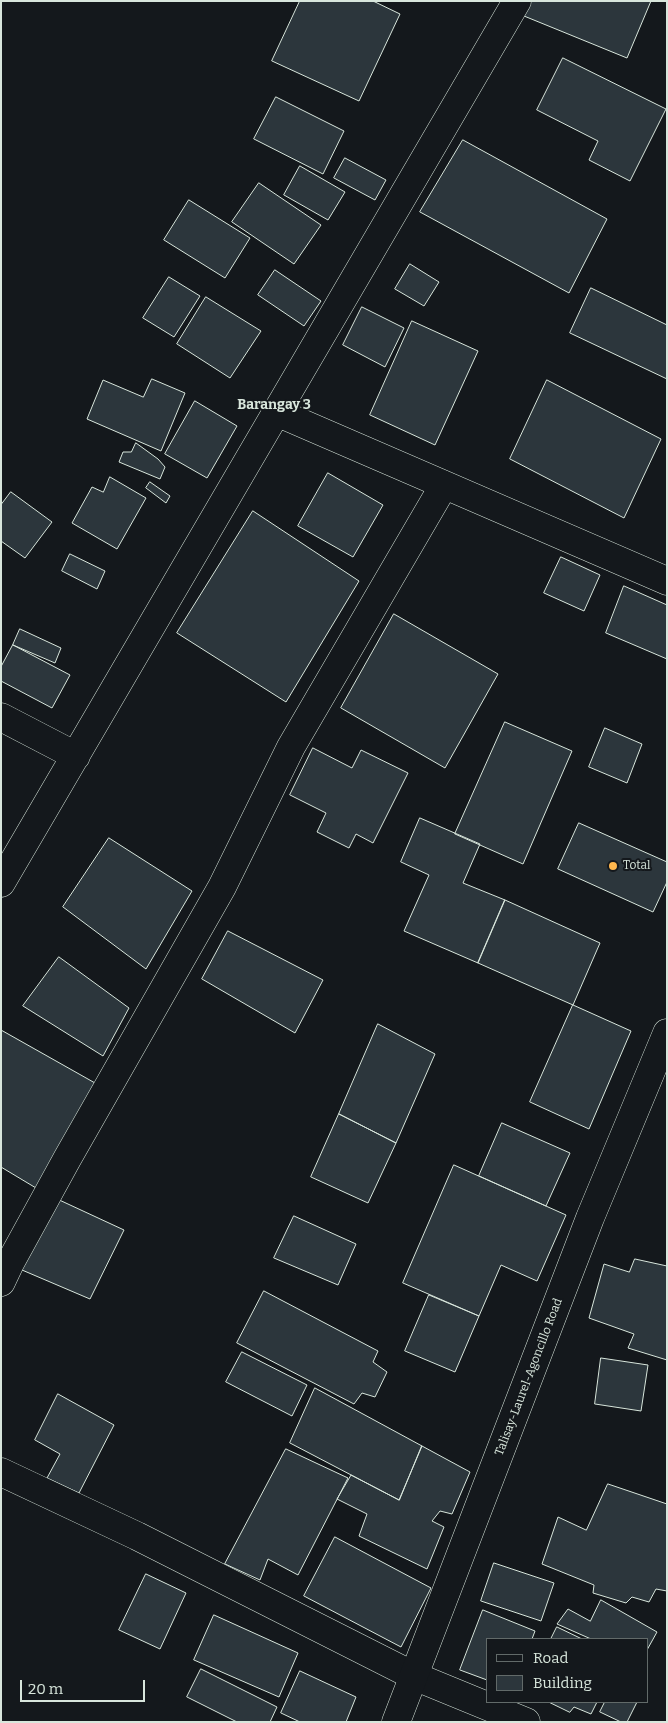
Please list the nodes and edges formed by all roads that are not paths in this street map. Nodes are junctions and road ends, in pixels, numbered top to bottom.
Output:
1 (517, 1) edge
2 (276, 412) junction
3 (444, 485) junction
4 (667, 581) edge
5 (1, 717) edge
6 (76, 756) junction
7 (1, 883) edge
8 (667, 1033) edge
9 (1, 1282) edge
10 (1, 1472) edge
11 (414, 1676) junction
12 (396, 1722) edge
13 (526, 1722) edge

1 - 2 street
2 - 3 street
2 - 6 street
3 - 4 street
3 - 9 street
5 - 6 street
6 - 7 street
8 - 11 street, Talisay-Laurel-Agoncillo Road
10 - 11 street
11 - 12 street, Talisay-Laurel-Agoncillo Road
11 - 13 street

